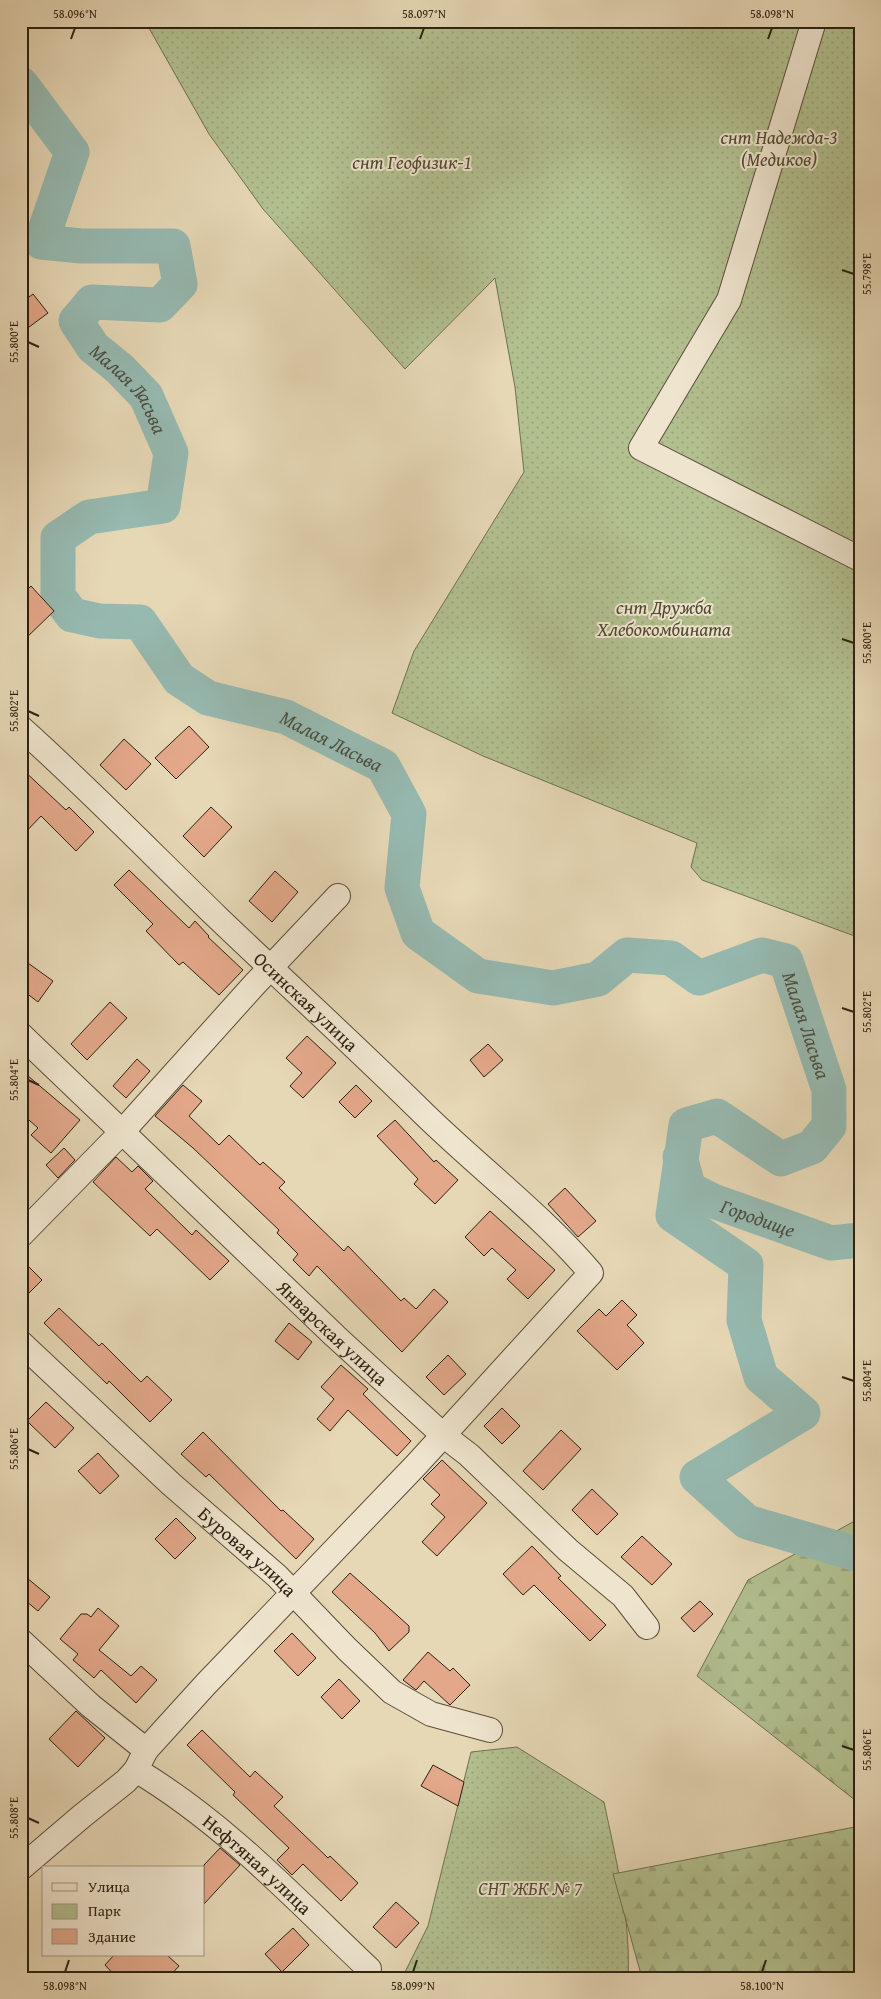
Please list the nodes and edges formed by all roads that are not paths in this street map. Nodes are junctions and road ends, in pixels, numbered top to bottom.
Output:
1 (814, 21) edge
2 (860, 559) edge
3 (21, 728) edge
4 (338, 896) dead end
5 (270, 968) junction
6 (21, 1035) edge
7 (122, 1132) junction
8 (21, 1235) edge
9 (21, 1343) edge
10 (443, 1435) junction
11 (293, 1594) junction
12 (647, 1627) dead end
13 (21, 1641) edge
14 (490, 1730) dead end
15 (141, 1760) junction
16 (21, 1868) edge
17 (369, 1969) dead end

1 - 2 street
3 - 5 street, Осинская улица
4 - 5 street
5 - 7 street
5 - 10 street, Осинская улица
6 - 7 street, Январская улица
7 - 8 street
7 - 10 street, Январская улица
9 - 11 street, Буровая улица
10 - 11 street
10 - 12 street, Январская улица
11 - 14 street, Буровая улица
11 - 15 street
13 - 15 street, Нефтяная улица
15 - 16 street
15 - 17 street, Нефтяная улица

